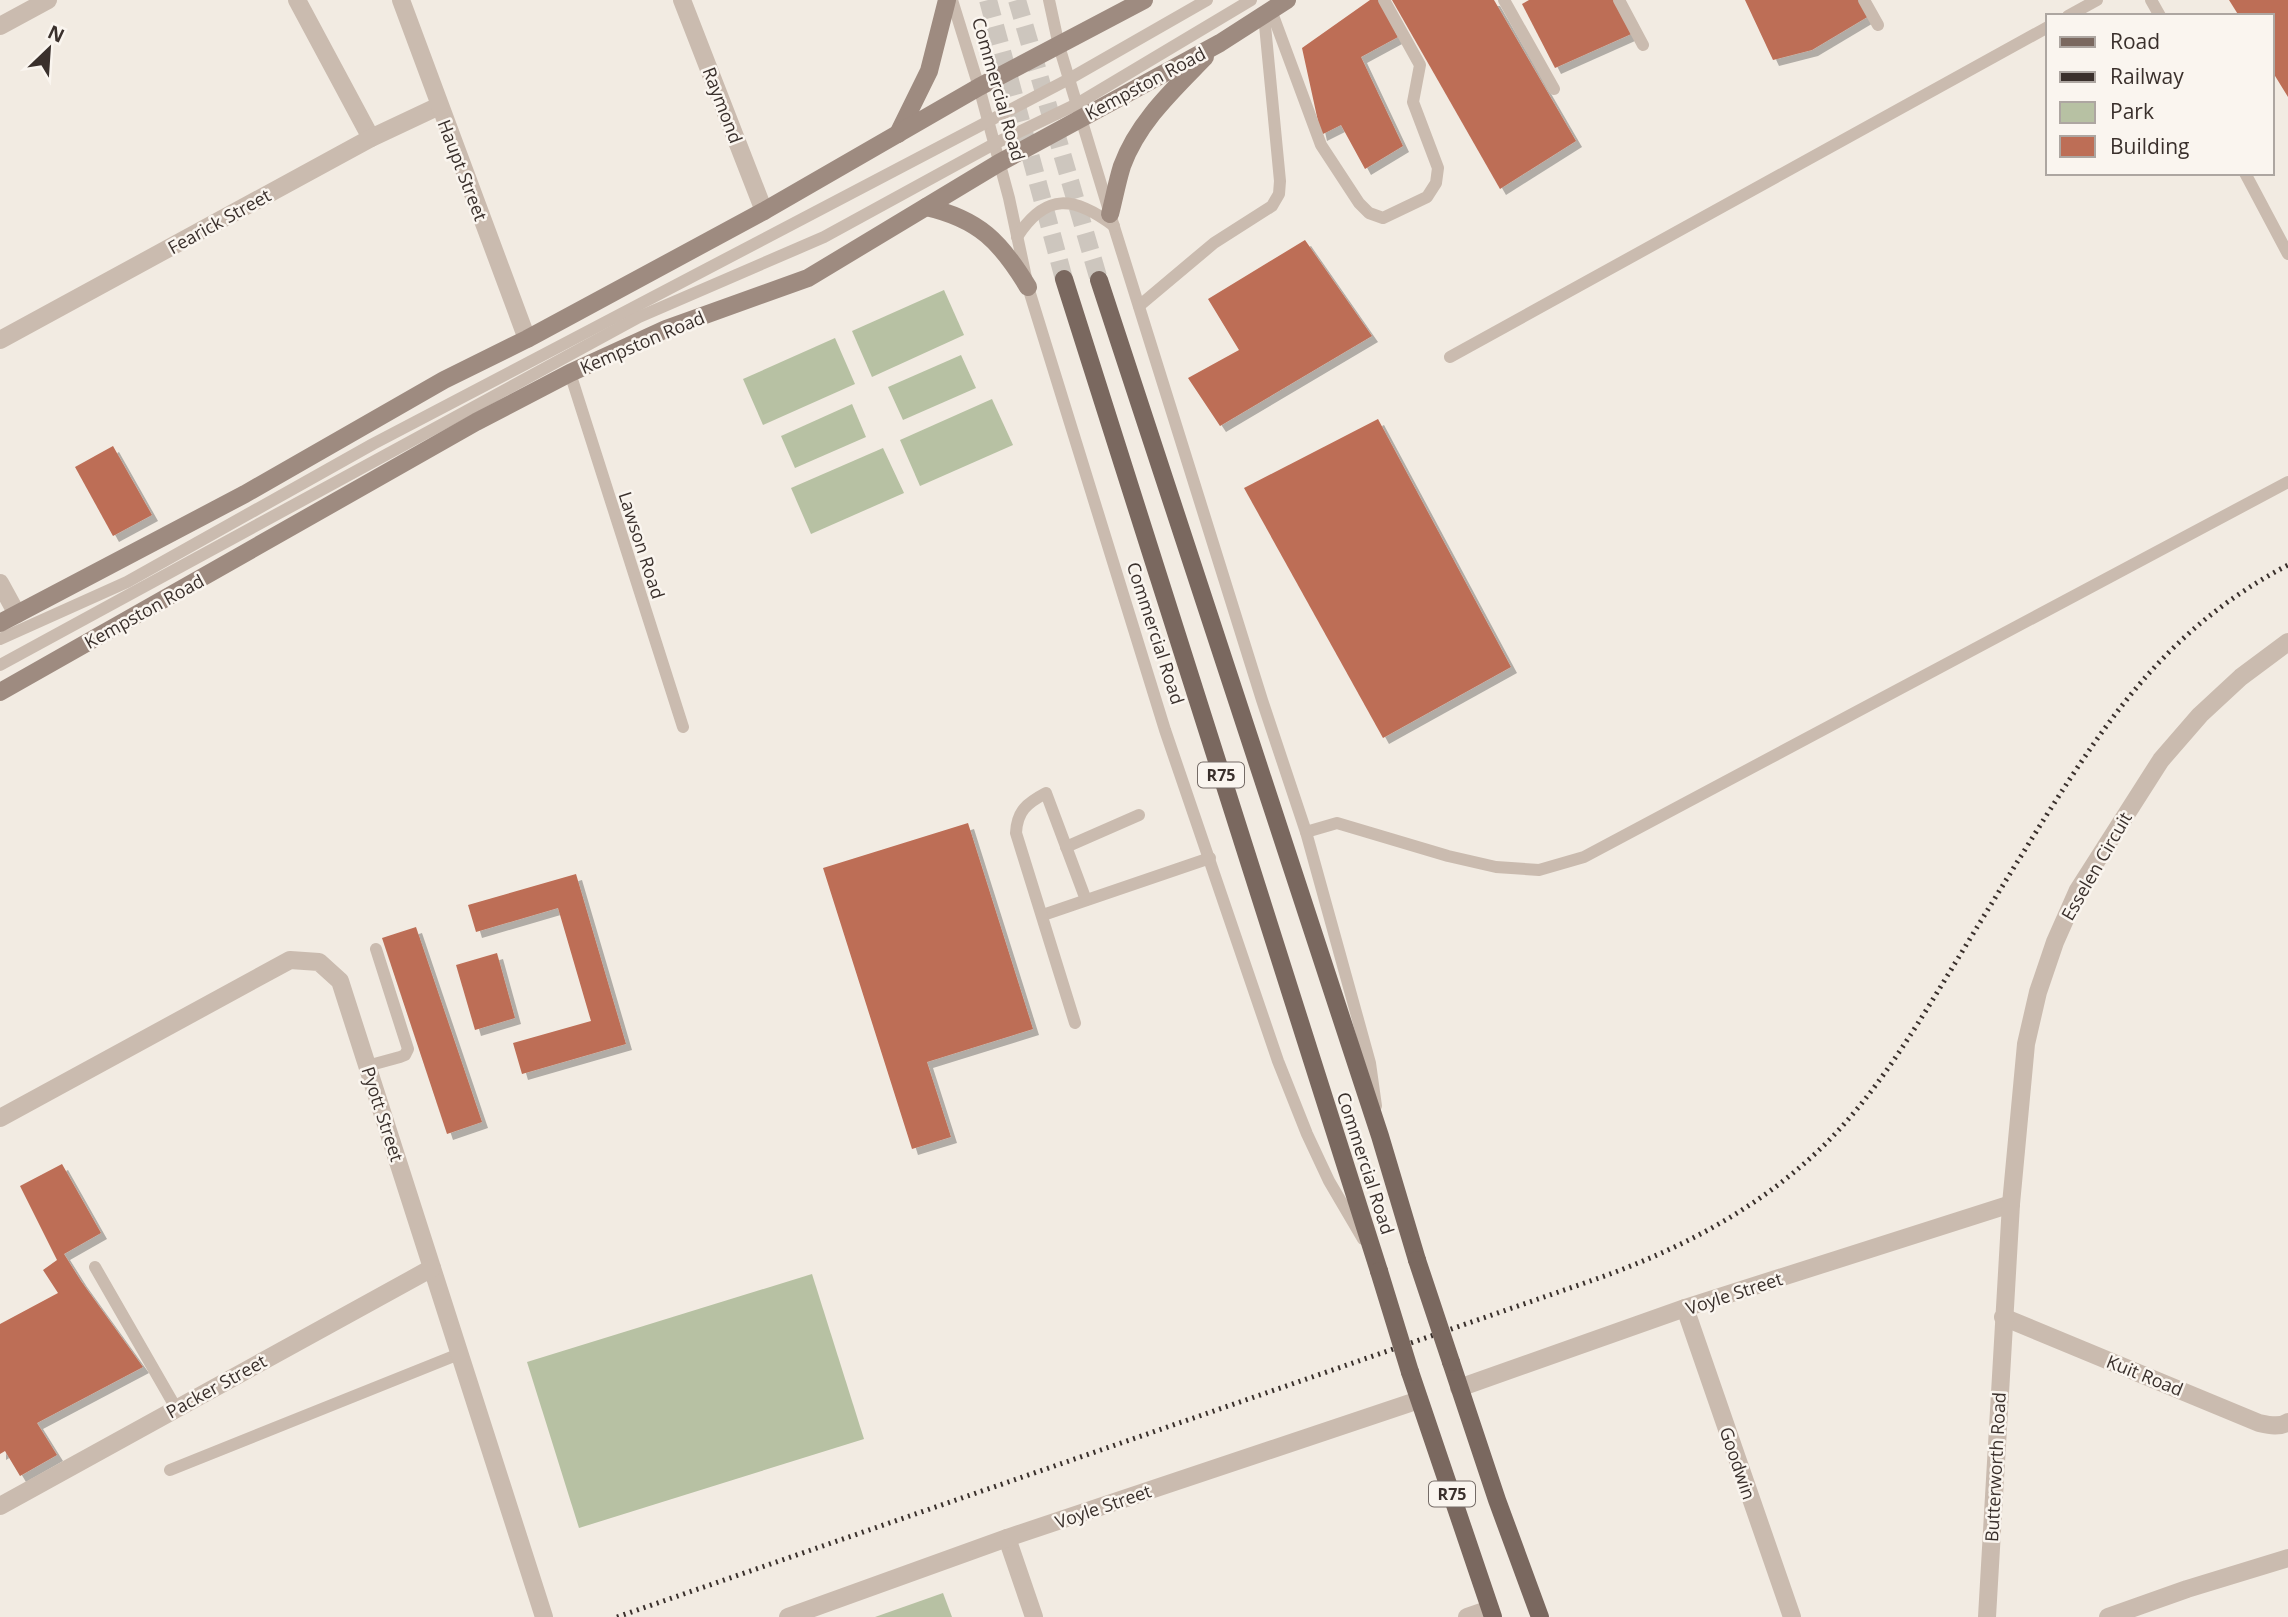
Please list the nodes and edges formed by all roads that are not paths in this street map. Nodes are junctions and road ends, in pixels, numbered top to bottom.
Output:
1 (48, 0) edge
2 (297, 0) edge
3 (401, 0) edge
4 (682, 0) edge
5 (949, 0) edge
6 (1049, 0) edge
7 (1144, 0) edge
8 (1207, 0) edge
9 (1251, 0) edge
10 (1287, 0) edge
11 (1384, 0) edge
12 (1504, 0) edge
13 (1619, 0) edge
14 (1864, 0) edge
15 (2097, 0) edge
16 (1267, 13) junction
17 (2072, 14) edge
18 (1878, 25) dead end
19 (0, 26) edge
20 (2046, 28) edge
21 (1220, 43) junction
22 (1643, 45) dead end
23 (1059, 46) junction
24 (1069, 79) junction
25 (979, 87) junction
26 (1554, 89) dead end
27 (439, 106) junction
28 (1079, 111) junction
29 (988, 120) junction
30 (898, 134) junction
31 (371, 138) junction
32 (994, 144) junction
33 (999, 163) junction
34 (2246, 175) edge
35 (926, 207) junction
36 (764, 211) junction
37 (1112, 220) junction
38 (1017, 237) junction
39 (2288, 254) edge
40 (1064, 279) tunnel mouth
41 (1099, 280) tunnel mouth
42 (1028, 287) junction
43 (1139, 306) junction
44 (527, 339) junction
45 (0, 340) edge
46 (1450, 357) dead end
47 (569, 373) junction
48 (2288, 482) edge
49 (0, 583) edge
50 (17, 614) junction
51 (0, 623) edge
52 (0, 639) edge
53 (2288, 642) edge
54 (0, 665) edge
55 (0, 692) edge
56 (683, 727) dead end
57 (1139, 815) dead end
58 (1306, 832) junction
59 (1066, 847) junction
60 (1210, 858) junction
61 (1087, 900) junction
62 (1043, 915) junction
63 (376, 949) dead end
64 (1075, 1023) dead end
65 (367, 1066) junction
66 (0, 1118) edge
67 (1380, 1136) junction
68 (2011, 1204) junction
69 (1377, 1265) junction
70 (95, 1267) dead end
71 (432, 1268) junction
72 (1685, 1308) junction
73 (2003, 1317) junction
74 (459, 1354) junction
75 (1459, 1388) junction
76 (1419, 1400) junction
77 (176, 1408) junction
78 (2288, 1422) edge
79 (170, 1470) dead end
80 (0, 1506) edge
81 (1007, 1538) junction
82 (2288, 1558) edge
83 (1492, 1613) edge
84 (544, 1617) edge
85 (788, 1617) edge
86 (1034, 1617) edge
87 (1467, 1617) edge
88 (1540, 1617) edge
89 (1792, 1617) edge
90 (1987, 1617) edge
91 (2109, 1617) edge

1 - 19 street
2 - 31 street
3 - 27 street, Haupt Street
4 - 36 street, Raymond
5 - 25 lane, Commercial Road
5 - 30 main road
6 - 23 lane, Commercial Road
7 - 23 main road
8 - 24 lane
9 - 28 lane
10 - 16 main road, Kempston Road
11 - 16 lane
12 - 26 lane
13 - 22 lane
14 - 18 lane
15 - 17 lane
16 - 21 main road, Kempston Road
16 - 43 lane
20 - 46 lane
21 - 28 main road, Kempston Road
21 - 37 main road
23 - 24 lane, Commercial Road
23 - 25 main road
24 - 28 lane, Commercial Road
24 - 29 lane
25 - 29 lane, Commercial Road
25 - 30 main road
27 - 31 street, Fearick Street
27 - 44 street, Haupt Street
28 - 32 lane
28 - 33 main road, Kempston Road
28 - 37 lane, Commercial Road
29 - 32 lane, Commercial Road
29 - 52 lane
30 - 36 main road
31 - 45 street, Fearick Street
32 - 33 lane, Commercial Road
32 - 54 lane
33 - 35 main road, Kempston Road
33 - 38 lane, Commercial Road
34 - 39 lane
35 - 42 main road
35 - 47 main road, Kempston Road
36 - 44 main road
37 - 38 lane
37 - 43 lane, Commercial Road
38 - 42 lane, Commercial Road
40 - 69 main road, Commercial Road / R75
41 - 67 main road, Commercial Road / R75
42 - 60 lane, Commercial Road
43 - 58 lane, Commercial Road
44 - 50 main road
47 - 55 main road, Kempston Road
47 - 56 lane, Lawson Road
48 - 58 lane
49 - 50 street
50 - 51 main road
53 - 68 street, Esselen Circuit
57 - 59 lane
58 - 67 lane, Commercial Road
59 - 61 lane
59 - 62 lane
60 - 61 lane
60 - 69 lane, Commercial Road
61 - 62 lane
62 - 64 lane
63 - 65 lane
65 - 66 street, Pyott Street
65 - 71 street, Pyott Street
67 - 75 main road, Commercial Road / R75, bridge
68 - 72 street, Voyle Street
68 - 73 street, Esselen Circuit
69 - 76 main road, Commercial Road / R75, bridge
70 - 77 lane
71 - 74 street, Pyott Street
71 - 77 street, Packer Street
72 - 75 street, Voyle Street
72 - 89 street, Goodwin
73 - 78 street, Kuit Road
73 - 90 street, Butterworth Road
74 - 79 lane
74 - 84 street, Pyott Street
75 - 88 main road, Commercial Road / R75
76 - 81 street, Voyle Street
76 - 83 main road, Commercial Road / R75
77 - 80 street, Packer Street
81 - 85 street, Voyle Street
81 - 86 street
82 - 91 street
83 - 87 street

